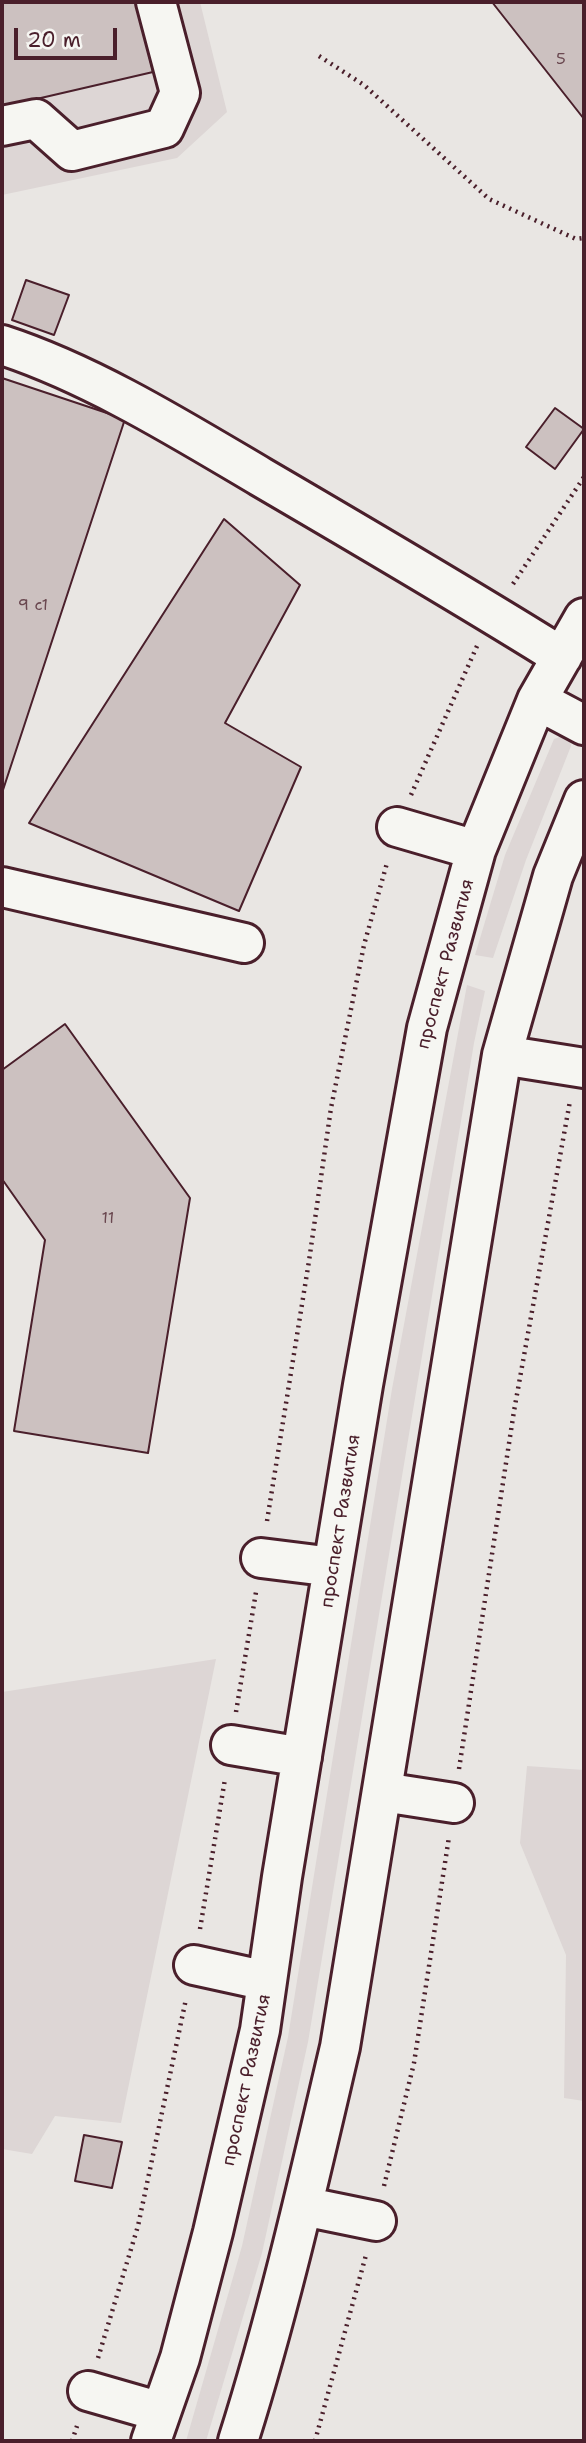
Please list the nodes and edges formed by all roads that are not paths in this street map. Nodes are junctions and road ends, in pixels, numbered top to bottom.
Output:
1 (156, 2) edge
2 (2, 126) edge
3 (2, 345) edge
4 (584, 618) edge
5 (562, 657) junction
6 (537, 700) junction
7 (584, 725) edge
8 (584, 800) edge
9 (397, 827) road end
10 (476, 850) junction
11 (2, 887) edge
12 (244, 943) dead end
13 (502, 1055) junction
14 (580, 1068) edge
15 (261, 1558) road end
16 (333, 1567) junction
17 (231, 1745) road end
18 (302, 1757) junction
19 (383, 1792) junction
20 (454, 1803) road end
21 (194, 1965) road end
22 (267, 1981) junction
23 (303, 2206) junction
24 (376, 2221) road end
25 (88, 2391) road end
26 (156, 2427) edge
27 (238, 2441) edge

1 - 2 street
3 - 5 street
4 - 5 street, проспект Развития
5 - 6 street, проспект Развития
6 - 7 street
6 - 10 street, проспект Развития
8 - 13 street
9 - 10 street
10 - 16 street, проспект Развития
11 - 12 street
13 - 14 street
13 - 19 street
15 - 16 street
16 - 18 street, проспект Развития
17 - 18 street
18 - 22 street, проспект Развития
19 - 20 street
19 - 23 street
21 - 22 street
22 - 26 street, проспект Развития
23 - 24 street
23 - 27 street
25 - 26 street

